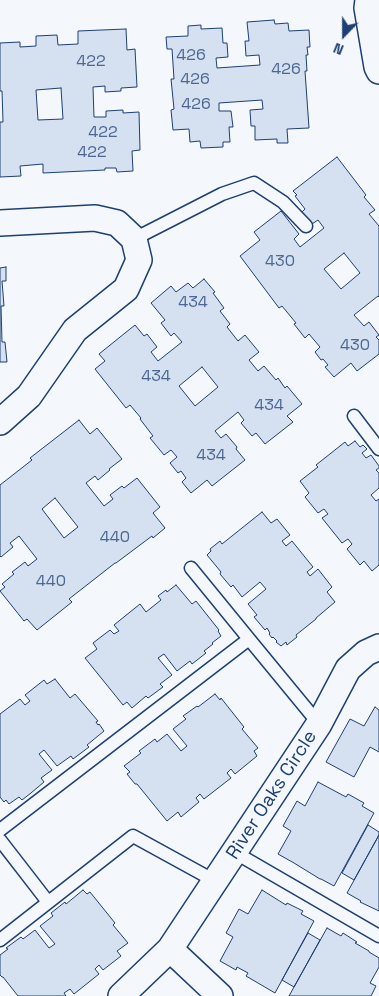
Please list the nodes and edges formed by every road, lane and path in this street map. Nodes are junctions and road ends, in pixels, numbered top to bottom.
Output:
1 (368, 0) edge
2 (379, 71) edge
3 (0, 223) edge
4 (306, 226) dead end
5 (134, 239) junction
6 (354, 416) dead end
7 (0, 422) edge
8 (379, 449) edge
9 (191, 568) dead end
10 (249, 638) junction
11 (379, 647) edge
12 (319, 724) junction
13 (0, 830) edge
14 (0, 840) edge
15 (234, 852) junction
16 (215, 881) junction
17 (48, 902) junction
18 (379, 936) edge
19 (0, 940) edge
20 (170, 949) junction
21 (121, 996) edge
22 (220, 996) edge

1 - 2 street
3 - 5 street
4 - 5 lane
5 - 7 street
6 - 8 lane
9 - 10 lane
10 - 12 lane
10 - 13 lane
11 - 12 street, River Oaks Circle
12 - 15 street, River Oaks Circle
14 - 17 lane
15 - 16 street, River Oaks Circle
15 - 18 lane
16 - 17 lane
16 - 20 street, River Oaks Circle
17 - 19 lane
20 - 21 street, River Oaks Circle
20 - 22 street

